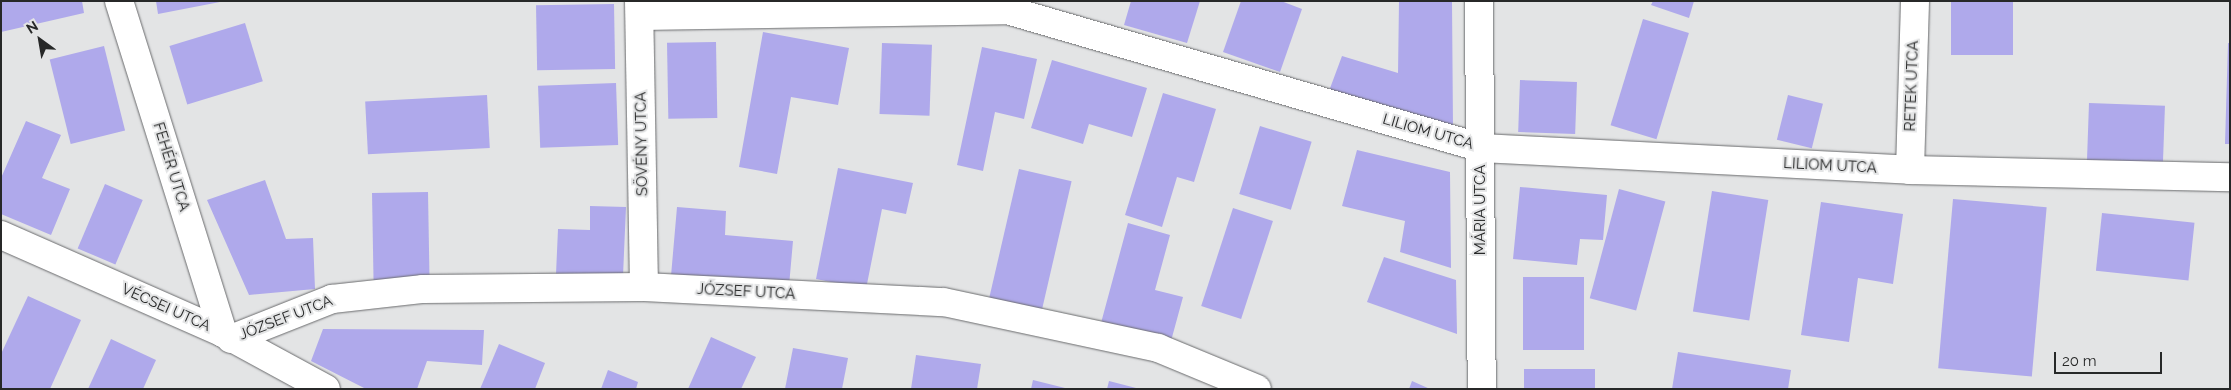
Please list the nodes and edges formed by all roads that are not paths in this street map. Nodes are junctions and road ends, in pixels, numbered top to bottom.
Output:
1 (119, 1) edge
2 (1479, 1) edge
3 (1915, 1) edge
4 (639, 9) edge
5 (1481, 148) junction
6 (1910, 170) junction
7 (2230, 177) edge
8 (1, 234) edge
9 (644, 287) junction
10 (227, 336) junction
11 (326, 389) edge
12 (1257, 389) edge
13 (1482, 389) edge

1 - 10 street, FEHÉR UTCA
2 - 5 street, MÁRIA UTCA
3 - 6 street, RETEK UTCA
4 - 5 street, LILIOM UTCA
4 - 9 street, SÖVÉNY UTCA
5 - 6 street, LILIOM UTCA
5 - 13 street, MÁRIA UTCA
6 - 7 street, LILIOM UTCA
8 - 10 street, VÉCSEI UTCA
9 - 10 street, JÓZSEF UTCA
9 - 12 street, JÓZSEF UTCA
10 - 11 street, VÉCSEI UTCA

